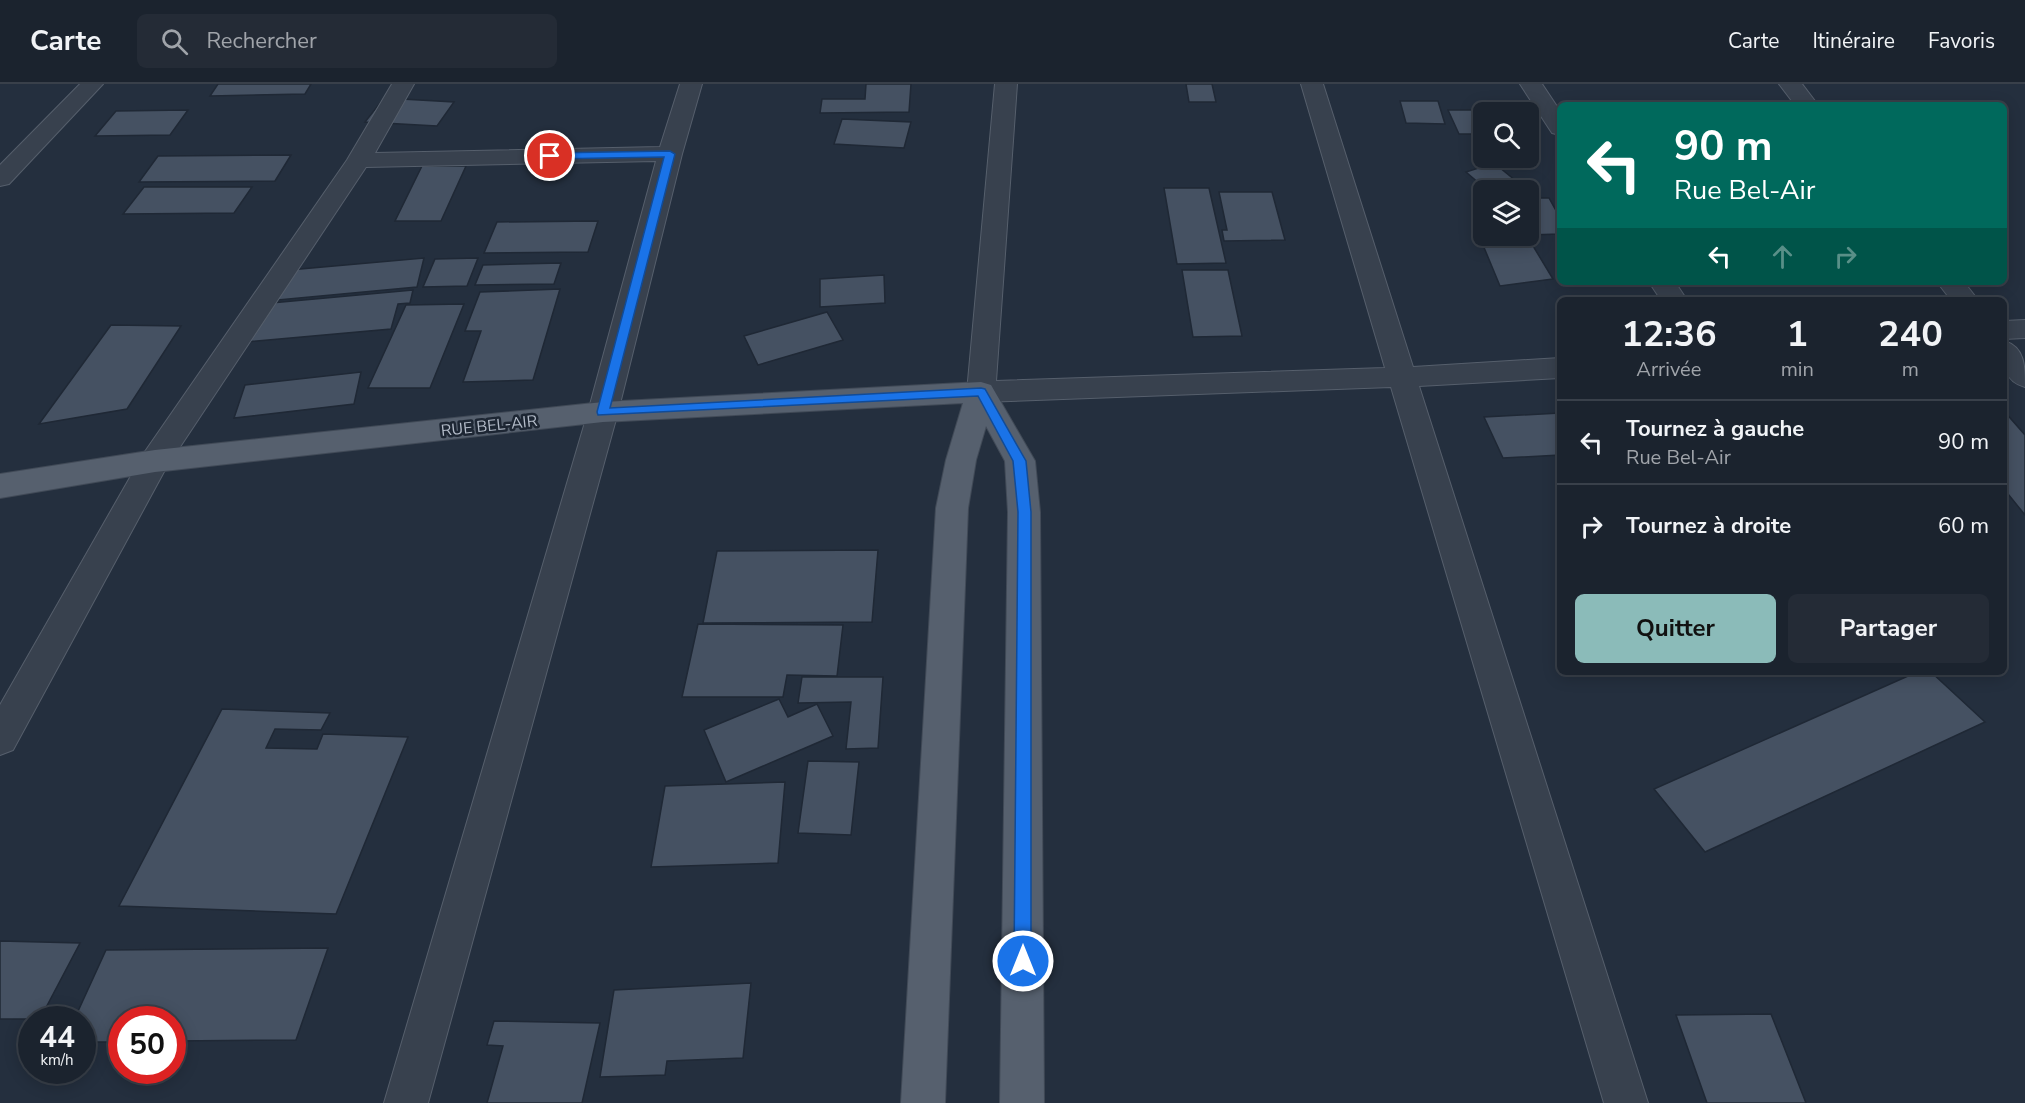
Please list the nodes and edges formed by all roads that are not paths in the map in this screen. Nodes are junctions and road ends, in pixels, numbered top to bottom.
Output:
1 (92, 84) edge
2 (403, 84) edge
3 (692, 84) edge
4 (1006, 84) edge
5 (1312, 84) edge
6 (1531, 84) edge
7 (1790, 84) edge
8 (1805, 102) edge
9 (1557, 123) edge
10 (670, 154) junction
11 (359, 160) junction
12 (0, 179) edge
13 (1952, 285) edge
14 (1962, 297) edge
15 (2025, 329) edge
16 (2007, 330) edge
17 (2007, 354) edge
18 (1557, 368) edge
19 (1403, 377) junction
20 (2025, 377) edge
21 (981, 392) junction
22 (603, 412) junction
23 (155, 461) junction
24 (0, 486) edge
25 (0, 739) edge
26 (406, 1103) edge
27 (923, 1103) edge
28 (1022, 1103) edge
29 (1626, 1103) edge

1 - 12 street
2 - 11 street
3 - 10 street
4 - 21 street
5 - 19 street
6 - 9 street
7 - 8 street
10 - 11 street
10 - 22 street
11 - 23 street
13 - 14 street
15 - 16 street
17 - 20 street
18 - 19 street
19 - 21 street
19 - 29 street
21 - 22 main road, RUE BEL-AIR
21 - 27 main road
21 - 28 main road
22 - 23 main road, RUE BEL-AIR
22 - 26 street
23 - 24 main road, RUE BEL-AIR
23 - 25 street

